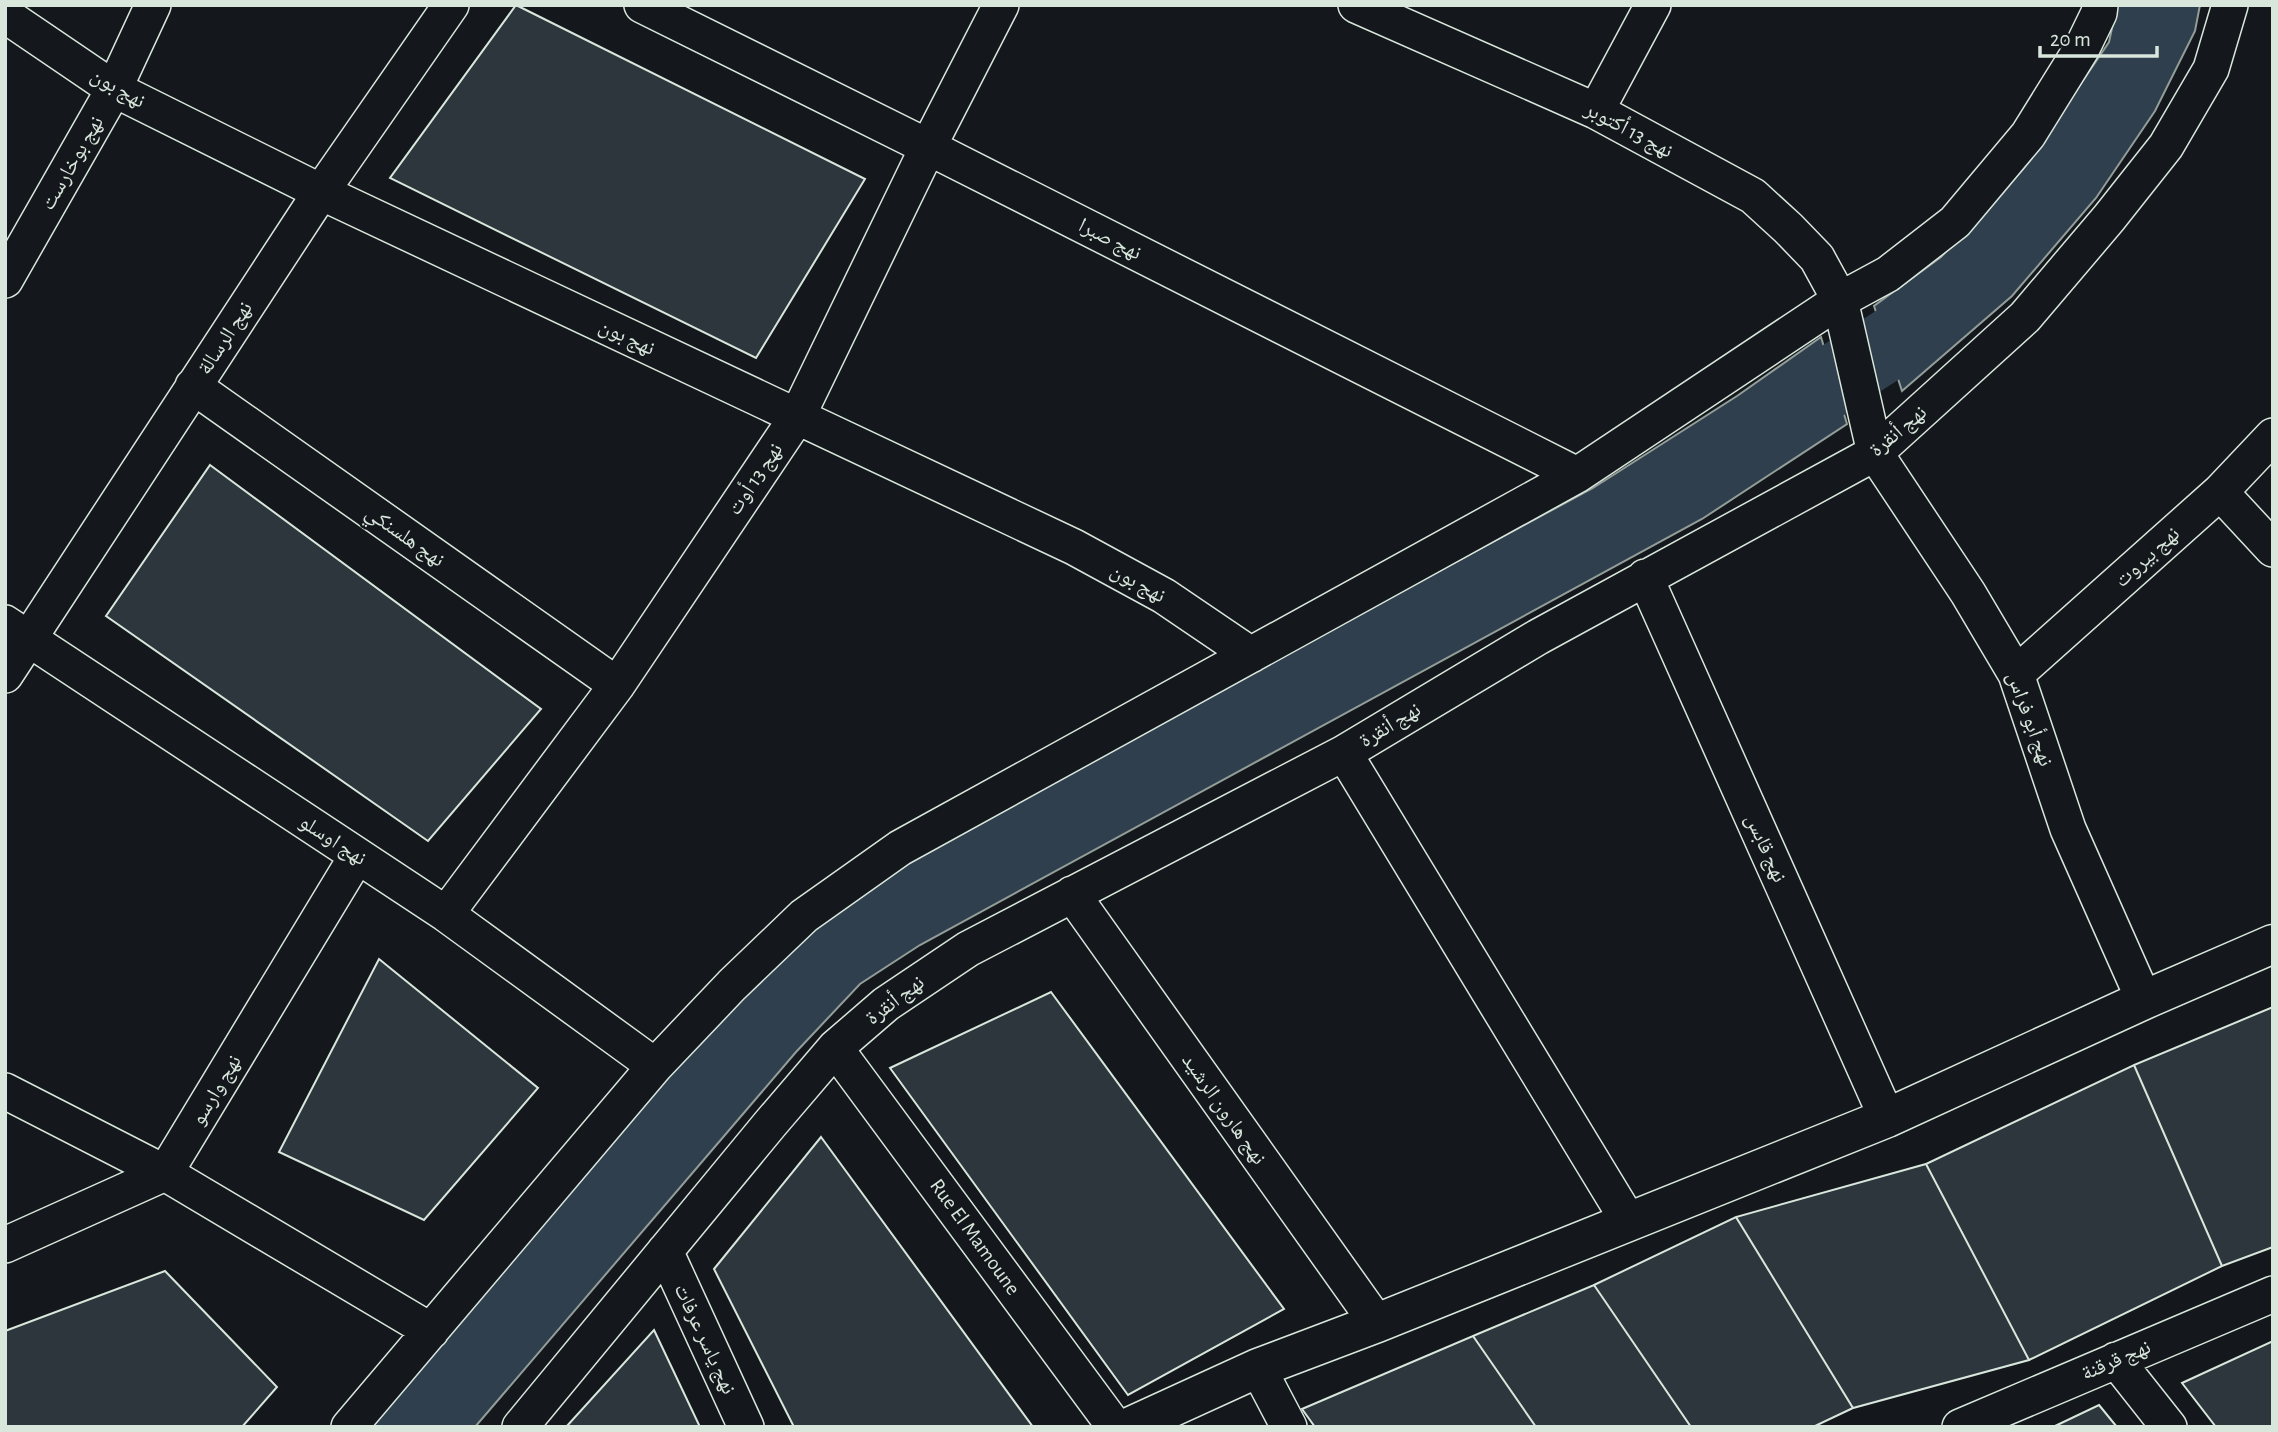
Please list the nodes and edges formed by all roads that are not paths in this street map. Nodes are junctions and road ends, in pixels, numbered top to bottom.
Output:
1 (153, 5) edge
2 (452, 5) edge
3 (642, 5) edge
4 (1001, 5) edge
5 (1356, 5) edge
6 (1653, 5) edge
7 (2230, 5) edge
8 (2093, 8) edge
9 (5, 15) edge
10 (114, 89) junction
11 (1596, 111) junction
12 (928, 147) junction
13 (321, 192) junction
14 (5, 280) edge
15 (1843, 310) junction
16 (193, 387) junction
17 (797, 417) junction
18 (1866, 418) joint
19 (2273, 436) edge
20 (1875, 453) junction
21 (1577, 475) junction
22 (2220, 492) junction
23 (2273, 549) edge
24 (1645, 577) junction
25 (17, 632) edge
26 (1251, 655) junction
27 (2016, 674) junction
28 (5, 675) edge
29 (617, 685) junction
30 (1344, 753) junction
31 (357, 856) junction
32 (1072, 894) junction
33 (446, 914) junction
34 (2273, 944) edge
35 (2144, 1000) junction
36 (835, 1048) junction
37 (655, 1066) junction
38 (5, 1091) edge
39 (1887, 1118) junction
40 (165, 1172) junction
41 (1629, 1222) junction
42 (5, 1245) edge
43 (664, 1251) junction
44 (2273, 1294) edge
45 (1377, 1323) junction
46 (431, 1331) junction
47 (2116, 1360) junction
48 (1258, 1368) junction
49 (349, 1427) edge
50 (520, 1427) edge
51 (746, 1427) edge
52 (1115, 1427) edge
53 (1129, 1427) edge
54 (1289, 1427) edge
55 (1960, 1427) edge
56 (2169, 1427) edge

1 - 10 street, نهج بوخارست
2 - 13 street, نهج الرسالة
3 - 12 street, نهج صبرا
4 - 12 street, نهج 13 أوت
5 - 11 street, نهج 13 أكتوبر
6 - 11 street
7 - 20 street, نهج أنقرة
8 - 15 street
9 - 10 street, نهج بون
10 - 13 street, نهج بون
10 - 14 street, نهج بوخارست
11 - 15 street, نهج 13 أكتوبر
12 - 17 street, نهج 13 أوت
12 - 21 street, نهج صبرا
13 - 16 street, نهج الرسالة
13 - 17 street, نهج بون
15 - 18 street, نهج 13 أكتوبر
15 - 21 street
16 - 25 street, نهج الرسالة
16 - 29 street, نهج هلسنكي
17 - 26 street, نهج بون
17 - 29 street, نهج 13 أوت
18 - 20 street, نهج أبو فراس
19 - 22 street, نهج بيروت
20 - 24 street, نهج أنقرة
20 - 27 street, نهج أبو فراس
21 - 26 street
22 - 23 street
22 - 27 street, نهج بيروت
24 - 30 street, نهج أنقرة
24 - 39 street, نهج قابس
25 - 28 street, نهج الرسالة
25 - 31 street, نهج اوسلو
26 - 37 street
27 - 35 street, نهج أبو فراس
29 - 33 street, نهج 13 أوت
30 - 32 street, نهج أنقرة
30 - 41 street
31 - 33 street, نهج اوسلو
31 - 40 street, نهج وارسو
32 - 36 street, نهج أنقرة
32 - 45 street, نهج هارون الرشيد
33 - 37 street, نهج اوسلو
34 - 35 main road
35 - 39 main road
36 - 43 street, نهج أنقرة
36 - 52 street, Rue El Mamoune
37 - 46 street
38 - 40 street
39 - 41 main road
40 - 42 street
40 - 46 street
41 - 45 main road
43 - 50 street, نهج أنقرة
43 - 51 street, نهج ياسر عرفات
44 - 47 street, نهج قرقنة
45 - 48 main road
46 - 49 street
47 - 55 street, نهج قرقنة
47 - 56 street
48 - 53 main road
48 - 54 street

